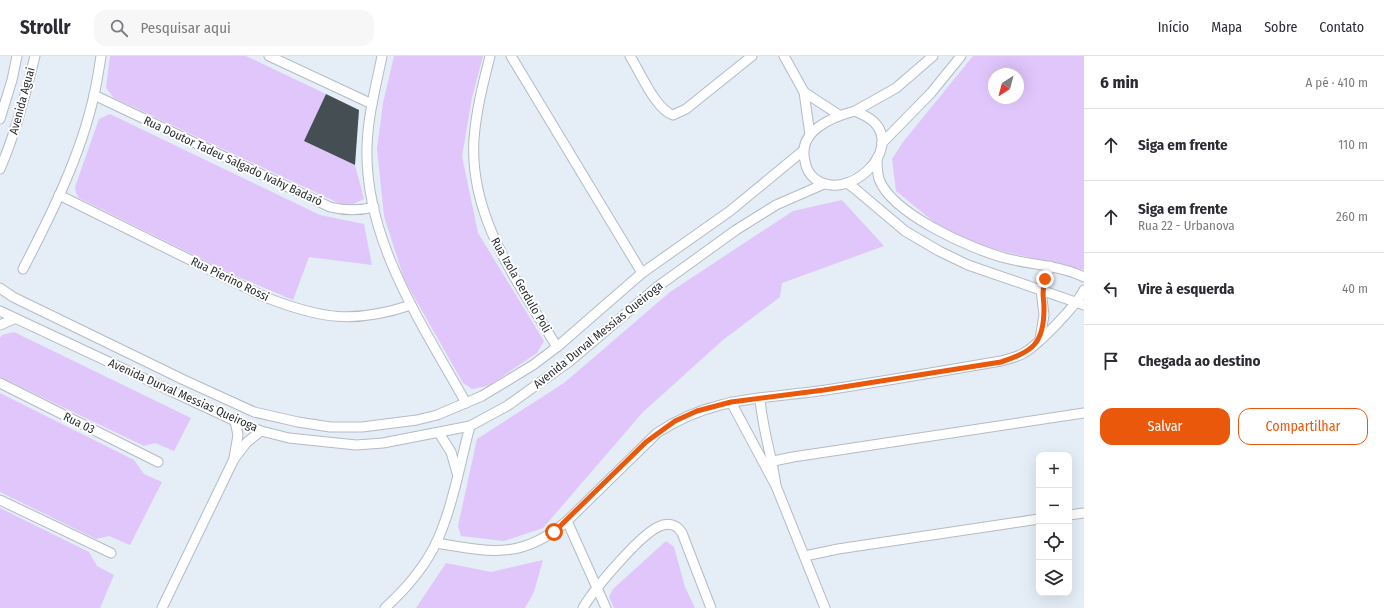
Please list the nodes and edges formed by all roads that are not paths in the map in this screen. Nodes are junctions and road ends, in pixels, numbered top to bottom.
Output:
1 (17, 56) edge
2 (34, 56) edge
3 (101, 56) edge
4 (269, 56) edge
5 (382, 56) edge
6 (490, 56) edge
7 (511, 56) edge
8 (630, 56) edge
9 (784, 56) edge
10 (933, 56) edge
11 (962, 56) edge
12 (748, 57) edge
13 (804, 92) junction
14 (94, 95) junction
15 (372, 104) junction
16 (855, 111) junction
17 (839, 115) junction
18 (0, 119) edge
19 (810, 135) junction
20 (882, 143) junction
21 (804, 150) junction
22 (877, 158) junction
23 (0, 169) edge
24 (847, 183) junction
25 (824, 184) junction
26 (59, 196) junction
27 (374, 207) junction
28 (1050, 266) junction
29 (23, 269) dead end
30 (642, 273) junction
31 (1084, 277) edge
32 (0, 288) edge
33 (1042, 290) junction
34 (1084, 290) edge
35 (1080, 304) edge
36 (411, 305) junction
37 (0, 311) edge
38 (14, 318) junction
39 (0, 325) edge
40 (1040, 339) junction
41 (557, 347) junction
42 (0, 383) edge
43 (760, 398) junction
44 (731, 402) junction
45 (466, 403) junction
46 (1084, 412) edge
47 (235, 421) junction
48 (470, 426) junction
49 (261, 431) junction
50 (438, 433) junction
51 (234, 459) junction
52 (158, 462) dead end
53 (768, 462) junction
54 (457, 475) junction
55 (0, 500) edge
56 (1084, 512) edge
57 (1072, 514) edge
58 (1036, 519) edge
59 (567, 521) junction
60 (436, 544) junction
61 (111, 553) dead end
62 (806, 556) junction
63 (597, 586) junction
64 (162, 608) edge
65 (385, 608) edge
66 (583, 608) edge
67 (606, 608) edge
68 (711, 608) edge
69 (825, 608) edge

1 - 18 street, Avenida Aguai
2 - 23 street, Avenida Aguai
3 - 14 street
4 - 15 street
5 - 15 street
6 - 41 street, Rua Izola Gerdulo Poli
7 - 30 street
8 - 12 street
9 - 13 street
10 - 16 street
11 - 20 street
13 - 17 street
13 - 19 street
14 - 26 street
14 - 27 street, Rua Doutor Tadeu Salgado Ivahy Badaró
15 - 27 street
16 - 17 street
16 - 20 street
17 - 19 street
19 - 21 street
20 - 22 street
21 - 25 street
21 - 30 street, Avenida Durval Messias Queiroga
22 - 24 street
22 - 28 street
24 - 25 street
24 - 33 street
25 - 48 street, Avenida Durval Messias Queiroga
26 - 29 street
26 - 36 street, Rua Pierino Rossi
27 - 36 street
28 - 31 street
28 - 33 street
30 - 41 street, Avenida Durval Messias Queiroga
32 - 45 street, Avenida Durval Messias Queiroga
33 - 35 street
33 - 40 street
34 - 35 street
35 - 40 street
36 - 45 street
37 - 38 street, Avenida Durval Messias Queiroga
38 - 39 street
38 - 47 street, Avenida Durval Messias Queiroga
40 - 43 street
41 - 45 street, Avenida Durval Messias Queiroga
42 - 52 street, Rua 03
43 - 44 street
43 - 53 street
44 - 53 street
44 - 59 street
46 - 53 street
47 - 49 street, Avenida Durval Messias Queiroga
47 - 51 street
48 - 50 street, Avenida Durval Messias Queiroga
48 - 54 street
49 - 50 street, Avenida Durval Messias Queiroga
49 - 51 street
50 - 54 street
51 - 64 street
53 - 62 street
54 - 60 street
55 - 61 street
56 - 57 street
58 - 62 street
59 - 60 street
59 - 63 street
60 - 65 street
62 - 69 street
63 - 66 street
63 - 67 street
63 - 68 street

